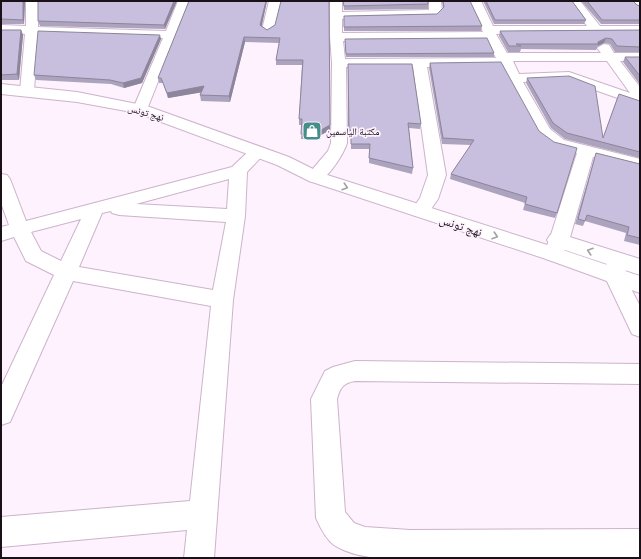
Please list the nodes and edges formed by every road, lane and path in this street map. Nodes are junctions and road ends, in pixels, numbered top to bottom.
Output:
1 (184, 1) edge
2 (275, 1) edge
3 (336, 1) edge
4 (435, 1) edge
5 (475, 1) edge
6 (574, 1) edge
7 (36, 2) edge
8 (409, 15) junction
9 (337, 16) junction
10 (1, 29) edge
11 (32, 30) junction
12 (268, 30) edge
13 (593, 30) junction
14 (640, 30) edge
15 (490, 33) junction
16 (172, 35) junction
17 (336, 37) junction
18 (415, 37) junction
19 (610, 57) junction
20 (640, 58) edge
21 (505, 60) junction
22 (419, 62) junction
23 (340, 63) junction
24 (515, 78) junction
25 (1, 89) edge
26 (27, 91) junction
27 (640, 97) edge
28 (640, 102) edge
29 (141, 109) junction
30 (586, 151) junction
31 (258, 152) junction
32 (640, 164) edge
33 (238, 170) junction
34 (320, 171) junction
35 (1, 179) edge
36 (5, 201) edge
37 (425, 205) junction
38 (97, 208) junction
39 (236, 216) junction
40 (10, 232) edge
41 (556, 248) junction
42 (640, 267) edge
43 (616, 268) junction
44 (66, 272) junction
45 (640, 285) edge
46 (222, 300) junction
47 (640, 328) edge
48 (640, 374) edge
49 (1, 414) edge
50 (202, 514) junction
51 (1, 532) edge
52 (640, 544) edge
53 (199, 558) edge

1 - 16 street
2 - 12 street
3 - 9 street
4 - 8 street
5 - 15 street
6 - 13 street
7 - 11 street
8 - 9 street
8 - 18 street
9 - 17 street
10 - 11 street
11 - 16 street
11 - 26 street
13 - 14 street
13 - 15 street
13 - 19 street
15 - 18 street
15 - 21 street
16 - 29 street
17 - 18 street
17 - 23 street
19 - 20 street
19 - 21 street
19 - 27 street
21 - 22 street
21 - 24 street
22 - 23 street
22 - 37 street
23 - 34 street
24 - 28 street
24 - 30 street
25 - 26 street, نهج تونس
26 - 29 street, نهج تونس
29 - 31 street, نهج تونس
30 - 32 street
30 - 41 street
31 - 33 street
31 - 34 street, نهج تونس
33 - 38 street
33 - 39 street
34 - 37 street, نهج تونس
35 - 36 street
36 - 40 street
37 - 41 street, نهج تونس
38 - 39 street
38 - 40 street
38 - 44 street
39 - 46 street
40 - 44 street
41 - 43 street, نهج تونس
42 - 43 street, نهج تونس
43 - 45 street, نهج تونس
43 - 47 street
44 - 46 street
44 - 49 street
46 - 50 street
48 - 52 street
50 - 51 street
50 - 53 street

